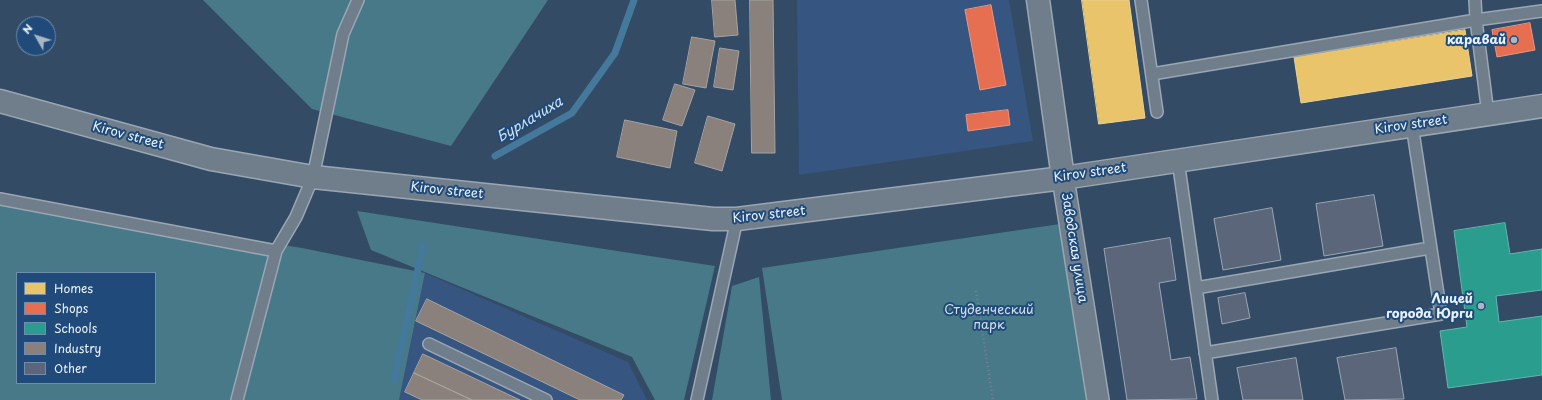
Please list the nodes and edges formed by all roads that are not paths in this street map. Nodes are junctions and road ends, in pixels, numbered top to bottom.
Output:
1 (358, 0) edge
2 (1038, 0) edge
3 (1141, 0) edge
4 (1475, 0) edge
5 (1542, 11) edge
6 (1476, 20) junction
7 (1152, 74) junction
8 (0, 101) edge
9 (1542, 106) edge
10 (1157, 112) dead end
11 (1488, 114) junction
12 (1412, 125) junction
13 (1178, 160) junction
14 (313, 178) junction
15 (1063, 178) junction
16 (0, 199) edge
17 (737, 219) junction
18 (1430, 248) junction
19 (276, 251) junction
20 (1196, 288) junction
21 (429, 344) dead end
22 (1205, 353) junction
23 (237, 400) edge
24 (546, 400) edge
25 (696, 400) edge
26 (1098, 400) edge
27 (1212, 400) edge

1 - 14 lane
2 - 15 street, Заводская улица
3 - 7 lane
4 - 6 lane
5 - 6 lane
6 - 7 lane
6 - 11 lane
7 - 10 lane
8 - 14 street, Kirov street
9 - 11 street, Kirov street
11 - 12 street, Kirov street
12 - 13 street, Kirov street
12 - 18 lane
13 - 15 street, Kirov street
13 - 20 lane
14 - 17 street, Kirov street
14 - 19 lane
15 - 17 street, Kirov street
15 - 26 street, Заводская улица
16 - 19 lane
17 - 25 lane
18 - 20 lane
18 - 22 lane
19 - 23 lane
20 - 22 lane
21 - 24 lane
22 - 27 lane

